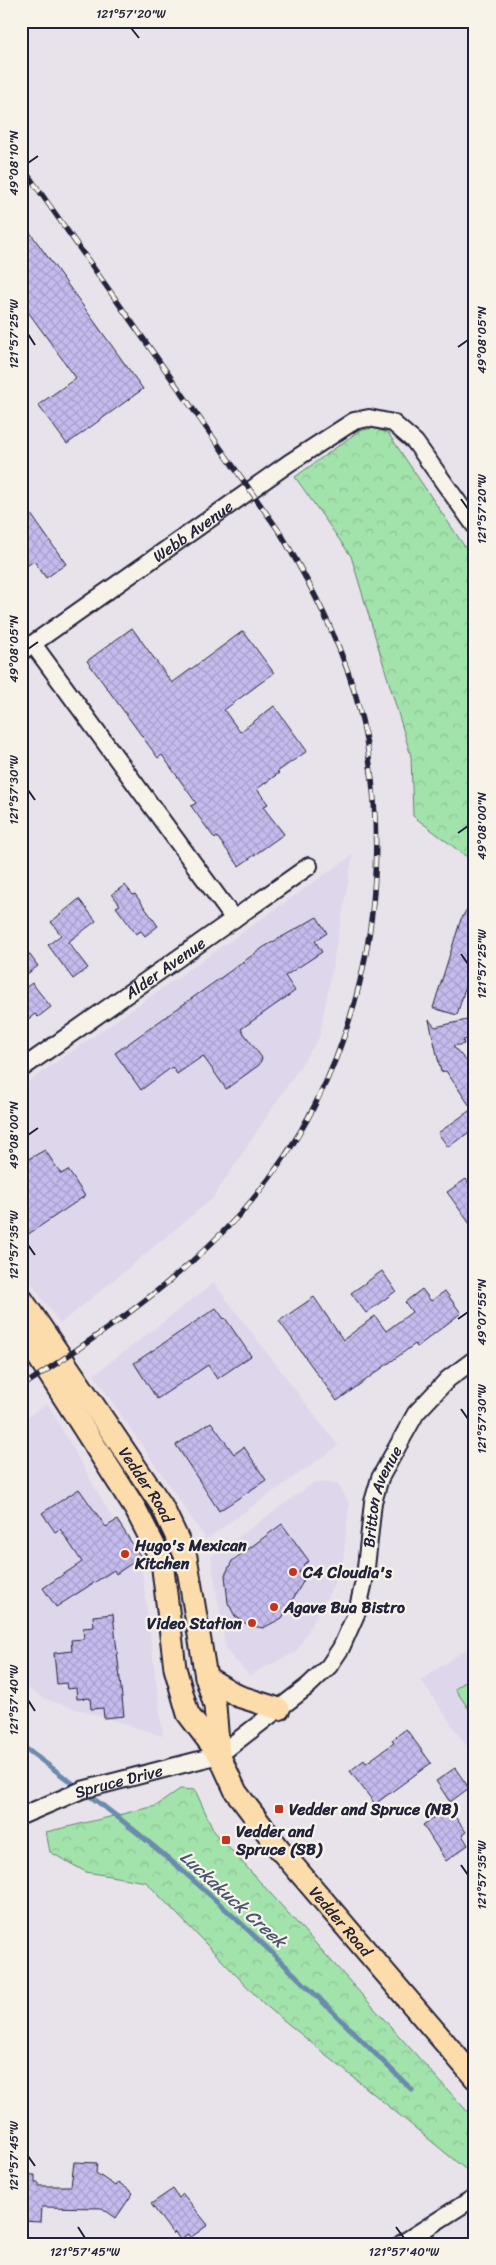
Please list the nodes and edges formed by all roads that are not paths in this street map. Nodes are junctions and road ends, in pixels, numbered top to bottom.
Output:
1 (475, 526) edge
2 (27, 648) edge
3 (309, 866) dead end
4 (234, 919) junction
5 (21, 1069) edge
6 (21, 1298) edge
7 (21, 1330) edge
8 (475, 1359) edge
9 (206, 1677) junction
10 (279, 1709) junction
11 (219, 1755) junction
12 (21, 1816) edge
13 (475, 2078) edge
14 (475, 2197) edge
15 (401, 2244) edge

1 - 2 street, Webb Avenue
2 - 4 street
3 - 4 street, Alder Avenue
4 - 5 street, Alder Avenue
6 - 9 main road, Vedder Road
7 - 11 main road, Vedder Road
8 - 10 street, Britton Avenue
9 - 10 main road
9 - 11 main road, Vedder Road
10 - 11 street, Britton Avenue
11 - 12 street, Spruce Drive
11 - 13 main road, Vedder Road
14 - 15 street

